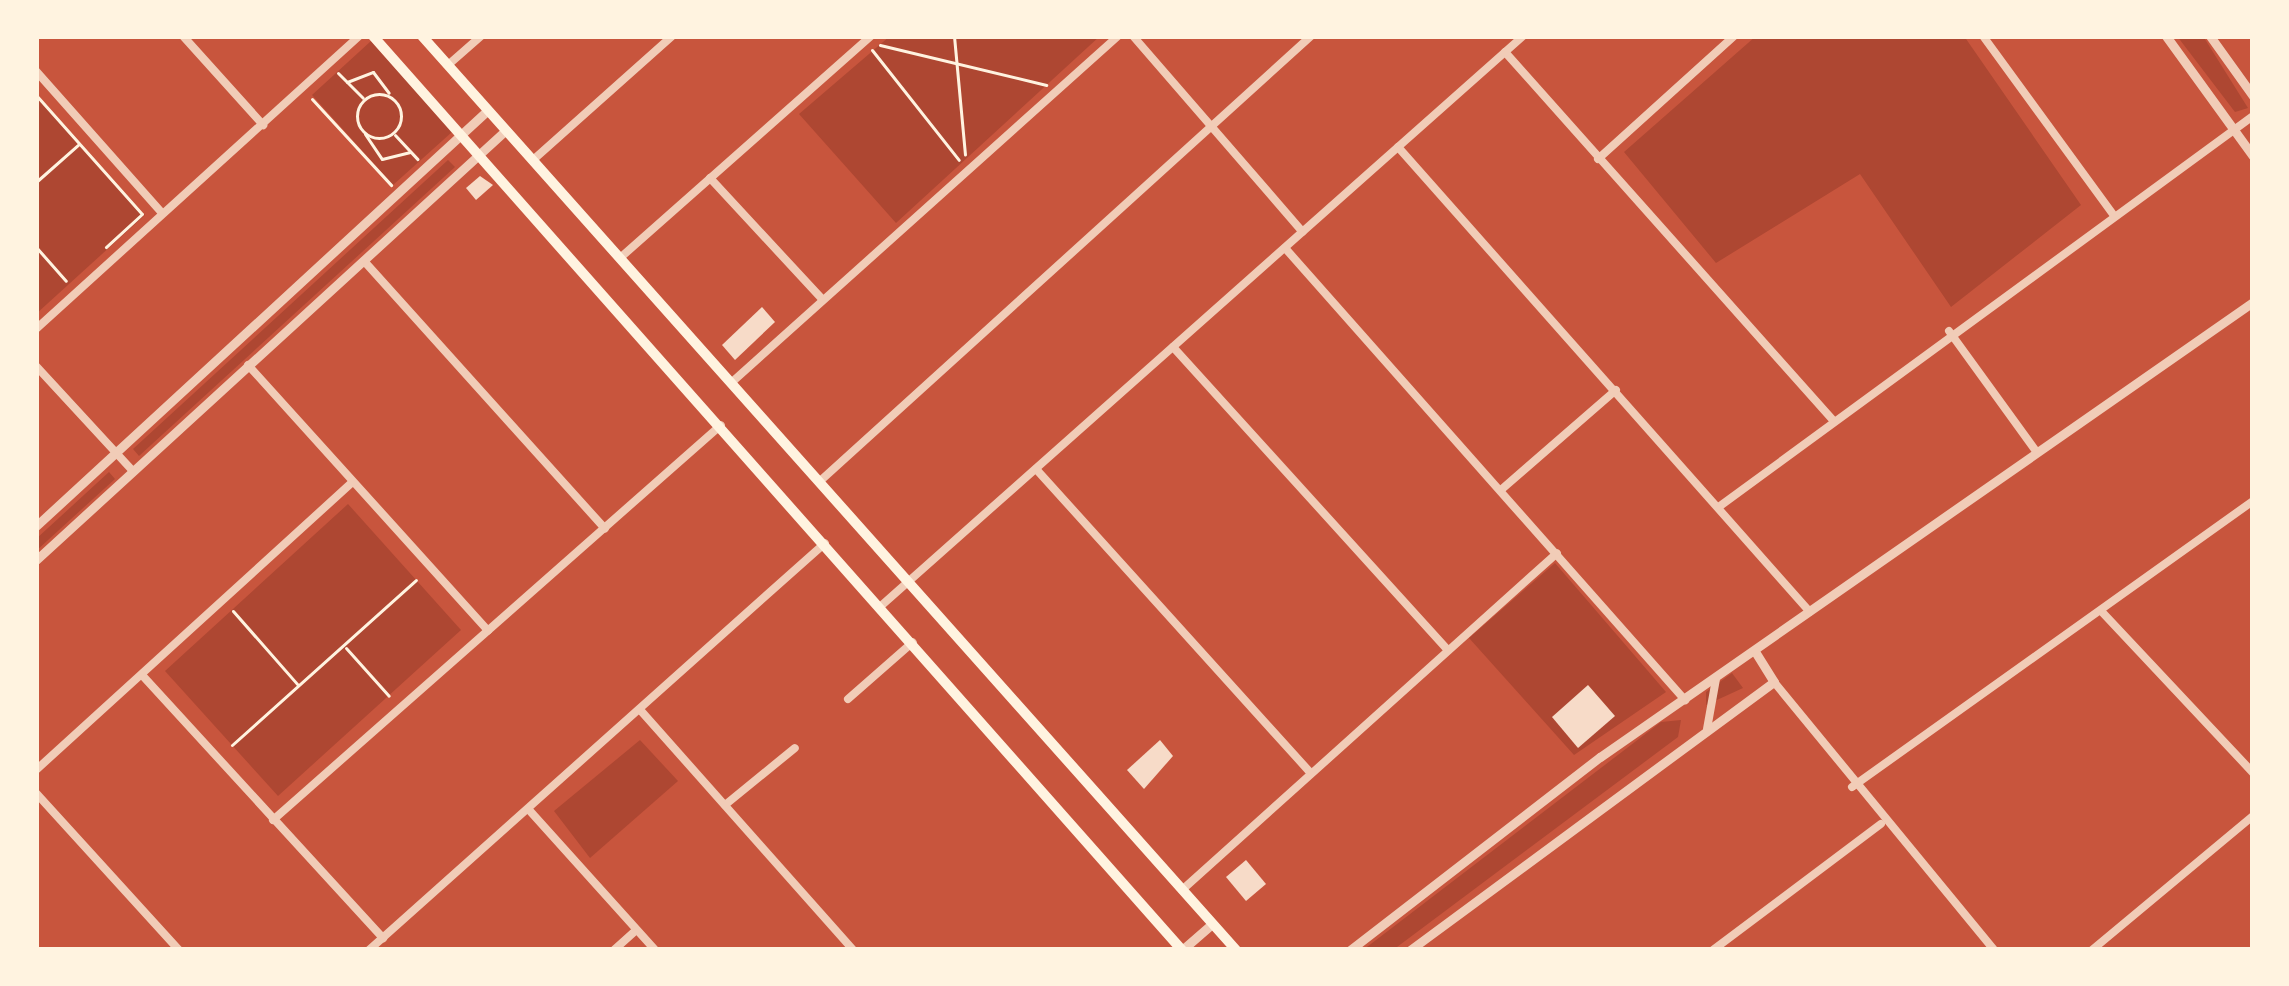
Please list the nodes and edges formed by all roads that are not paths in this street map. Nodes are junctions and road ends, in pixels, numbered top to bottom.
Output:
1 (183, 36) edge
2 (359, 36) edge
3 (373, 36) edge
4 (422, 36) edge
5 (482, 36) edge
6 (672, 36) edge
7 (1118, 36) edge
8 (1133, 36) edge
9 (1311, 36) edge
10 (1523, 36) edge
11 (1734, 36) edge
12 (1983, 36) edge
13 (2166, 36) edge
14 (2210, 36) edge
15 (868, 39) edge
16 (1505, 52) junction
17 (448, 65) junction
18 (36, 71) edge
19 (2253, 96) edge
20 (488, 110) junction
21 (2253, 116) edge
22 (263, 125) junction
23 (1211, 126) junction
24 (2235, 129) junction
25 (506, 130) junction
26 (462, 134) junction
27 (1398, 147) junction
28 (480, 154) junction
29 (2253, 155) edge
30 (1598, 159) junction
31 (532, 160) junction
32 (710, 178) junction
33 (162, 213) junction
34 (2113, 214) junction
35 (1303, 232) junction
36 (1285, 248) junction
37 (620, 258) junction
38 (364, 261) junction
39 (823, 300) junction
40 (2253, 302) edge
41 (36, 329) edge
42 (1949, 332) junction
43 (1173, 347) junction
44 (248, 364) junction
45 (36, 366) edge
46 (731, 383) junction
47 (1616, 390) junction
48 (1832, 418) junction
49 (722, 424) junction
50 (115, 452) junction
51 (2036, 452) junction
52 (1036, 469) junction
53 (133, 471) junction
54 (819, 482) junction
55 (351, 483) junction
56 (1502, 489) junction
57 (2253, 501) edge
58 (1720, 506) junction
59 (36, 526) edge
60 (605, 529) junction
61 (826, 542) junction
62 (1556, 553) junction
63 (36, 560) edge
64 (908, 582) junction
65 (882, 605) junction
66 (1810, 612) junction
67 (2102, 613) junction
68 (488, 631) junction
69 (914, 642) junction
70 (1447, 648) junction
71 (1755, 652) junction
72 (142, 674) junction
73 (1716, 680) junction
74 (1774, 682) junction
75 (848, 699) dead end
76 (1686, 701) junction
77 (642, 712) junction
78 (1707, 729) junction
79 (795, 748) dead end
80 (36, 770) edge
81 (1309, 771) junction
82 (2253, 773) edge
83 (1852, 787) junction
84 (36, 793) edge
85 (724, 805) junction
86 (530, 811) junction
87 (2253, 816) edge
88 (273, 820) junction
89 (1881, 824) junction
90 (1182, 890) junction
91 (1212, 923) junction
92 (636, 929) junction
93 (382, 938) junction
94 (179, 950) edge
95 (369, 950) edge
96 (614, 950) edge
97 (655, 950) edge
98 (853, 950) edge
99 (1182, 950) edge
100 (1236, 950) edge
101 (1350, 950) edge
102 (1410, 950) edge
103 (1713, 950) edge
104 (1994, 950) edge
105 (2092, 950) edge

1 - 22 street
2 - 22 street
3 - 26 main road
4 - 17 main road
5 - 17 street
6 - 31 street
7 - 39 street
8 - 23 street
9 - 23 street
10 - 16 street
11 - 30 street
12 - 34 street
13 - 24 street
14 - 19 street
15 - 32 street
16 - 27 street
16 - 30 street
17 - 20 main road
18 - 33 street
20 - 25 main road
20 - 26 street
21 - 24 street
22 - 33 street
23 - 35 street
23 - 54 street
24 - 29 street
24 - 34 street
25 - 28 street
25 - 31 main road
26 - 28 main road
26 - 50 street
27 - 35 street
27 - 47 street
28 - 38 street
28 - 49 main road
30 - 48 street
31 - 37 main road
32 - 37 street
32 - 39 street
33 - 41 street
34 - 42 street
35 - 36 street
36 - 43 street
36 - 56 street
37 - 46 main road
38 - 44 street
38 - 60 street
39 - 46 street
40 - 51 street
42 - 48 street
42 - 51 street
43 - 52 street
43 - 70 street
44 - 53 street
44 - 55 street
45 - 50 street
46 - 54 main road
47 - 56 street
47 - 58 street
48 - 58 street
49 - 60 street
49 - 61 main road
50 - 53 street
50 - 59 street
51 - 66 street
52 - 64 street
52 - 81 street
53 - 63 street
54 - 64 main road
55 - 68 street
55 - 72 street
56 - 62 street
57 - 67 street
58 - 66 street
60 - 68 street
61 - 65 main road
61 - 77 street
62 - 70 street
62 - 76 street
64 - 65 street
64 - 90 main road
65 - 69 main road
66 - 71 street
67 - 82 street
67 - 83 street
68 - 88 street
69 - 75 street
69 - 99 main road
70 - 81 street
71 - 73 street
71 - 74 street
72 - 80 street
72 - 88 street
73 - 76 street
73 - 78 street
74 - 78 street
74 - 83 street
76 - 101 street
77 - 85 street
77 - 86 street
78 - 102 street
79 - 85 street
81 - 90 street
83 - 89 street
84 - 94 street
85 - 98 street
86 - 92 street
86 - 93 street
87 - 105 street
88 - 93 street
89 - 103 street
89 - 104 street
90 - 91 main road
91 - 99 street
91 - 100 main road
92 - 96 street
92 - 97 street
93 - 95 street

